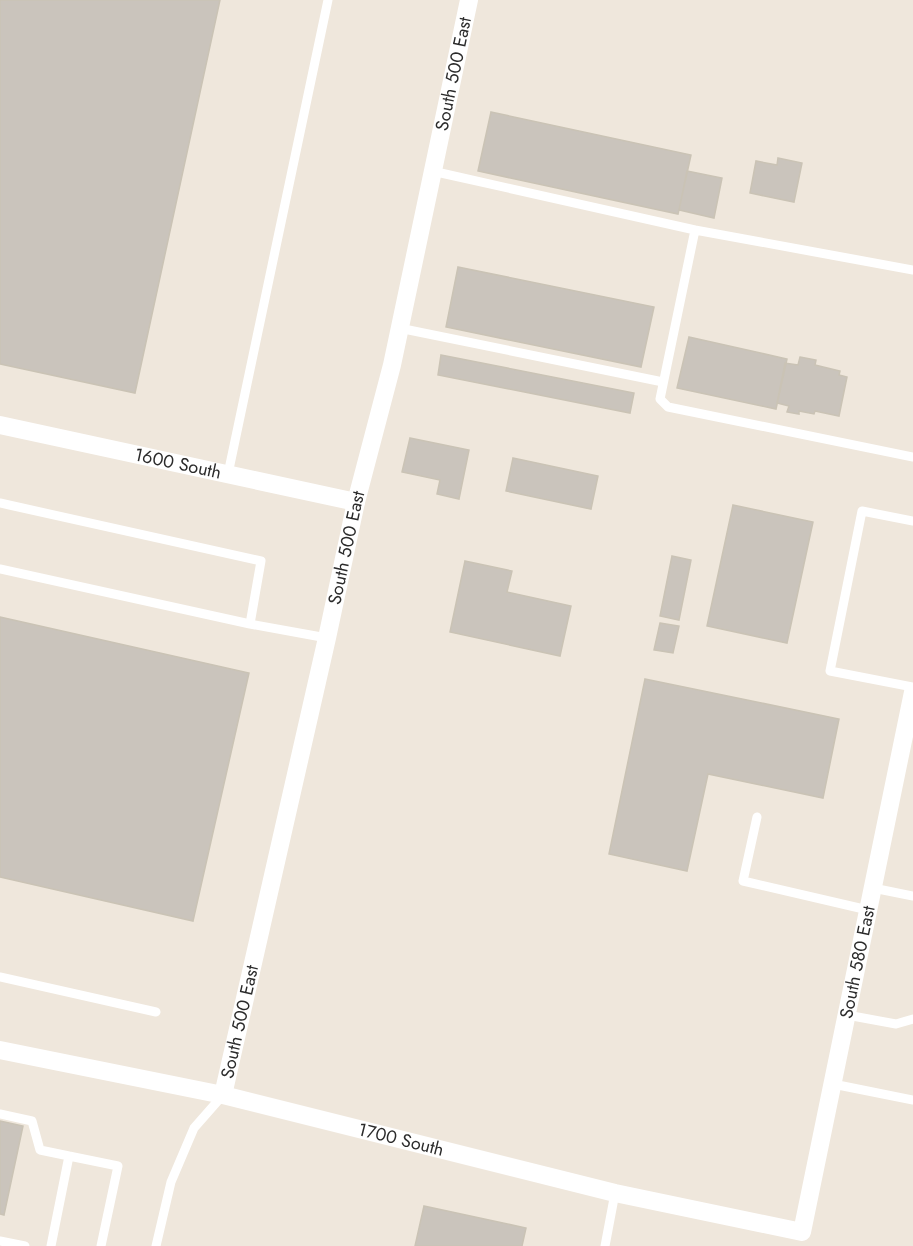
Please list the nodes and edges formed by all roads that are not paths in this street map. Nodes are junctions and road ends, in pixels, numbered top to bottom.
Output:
1 (328, 0) edge
2 (469, 0) edge
3 (432, 171) junction
4 (695, 230) junction
5 (913, 270) edge
6 (399, 328) junction
7 (663, 382) junction
8 (0, 425) edge
9 (913, 457) edge
10 (228, 474) junction
11 (356, 502) junction
12 (0, 503) edge
13 (913, 521) edge
14 (0, 569) edge
15 (250, 624) junction
16 (327, 638) junction
17 (913, 687) edge
18 (913, 692) edge
19 (911, 716) edge
20 (757, 818) dead end
21 (873, 888) junction
22 (913, 896) edge
23 (868, 910) junction
24 (0, 977) edge
25 (156, 1012) dead end
26 (847, 1015) junction
27 (913, 1019) edge
28 (0, 1050) edge
29 (833, 1084) junction
30 (224, 1095) junction
31 (913, 1100) edge
32 (0, 1114) edge
33 (69, 1156) junction
34 (615, 1193) junction
35 (802, 1235) joint
36 (0, 1241) edge
37 (25, 1246) edge
38 (51, 1246) edge
39 (101, 1246) edge
40 (156, 1246) edge
41 (605, 1246) edge

1 - 10 lane
2 - 3 street, South 500 East
3 - 4 lane
3 - 6 street, South 500 East
4 - 5 lane
4 - 7 lane
6 - 7 lane
6 - 11 street, South 500 East
7 - 9 lane
8 - 10 street, 1600 South
10 - 11 street, 1600 South
11 - 16 street, South 500 East
12 - 15 lane
13 - 17 lane
14 - 15 lane
15 - 16 lane
16 - 30 street, South 500 East
18 - 19 street, South 580 East
19 - 21 street, South 580 East
20 - 23 lane
21 - 22 lane
21 - 23 street, South 580 East
23 - 26 street, South 580 East
24 - 25 lane
26 - 27 lane
26 - 29 street, South 580 East
28 - 30 street, 1700 South
29 - 31 lane
29 - 35 street, South 580 East
30 - 34 street, 1700 South
30 - 40 lane
32 - 33 lane
33 - 38 lane
33 - 39 lane
34 - 35 street, 1700 South
34 - 41 lane
36 - 37 lane

